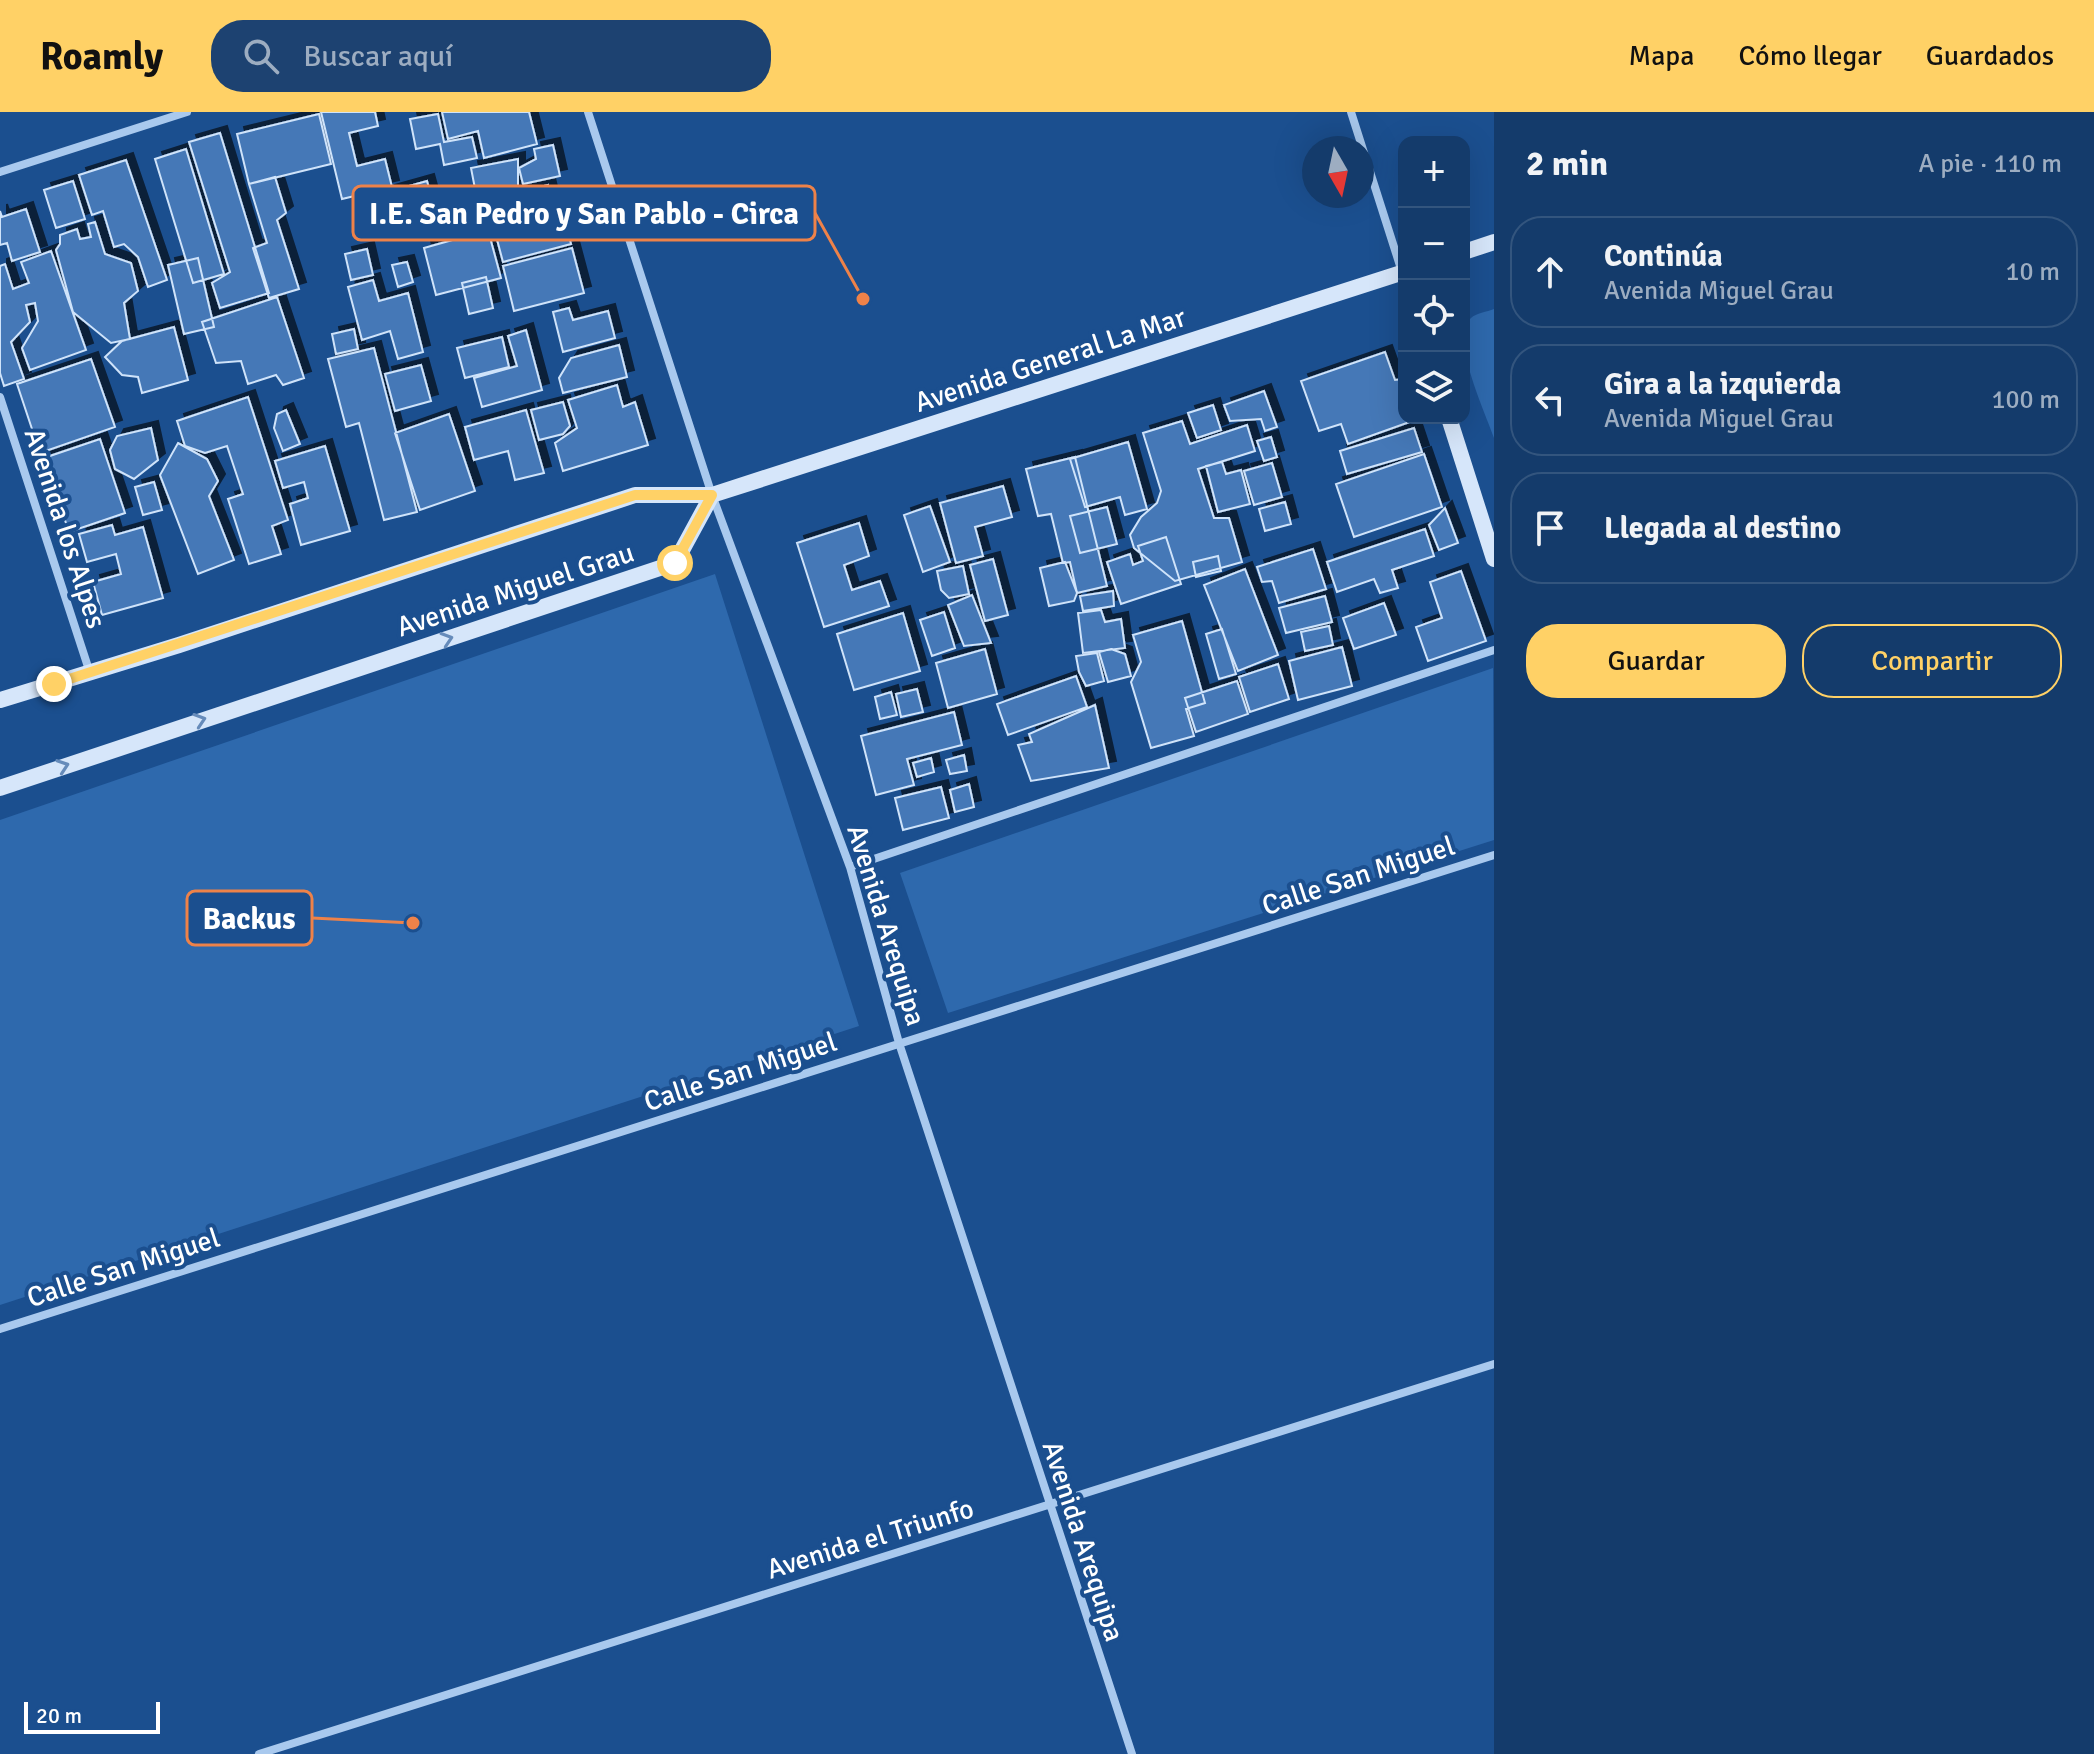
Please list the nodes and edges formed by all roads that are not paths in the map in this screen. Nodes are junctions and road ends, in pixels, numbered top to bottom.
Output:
1 (187, 112) edge
2 (588, 112) edge
3 (1351, 112) edge
4 (0, 172) edge
5 (1494, 242) edge
6 (1470, 250) edge
7 (1398, 258) edge
8 (1398, 276) edge
9 (0, 397) edge
10 (1451, 424) edge
11 (712, 495) junction
12 (1494, 559) edge
13 (1494, 650) edge
14 (90, 673) junction
15 (0, 700) edge
16 (0, 788) edge
17 (1494, 855) edge
18 (850, 867) junction
19 (899, 1043) junction
20 (0, 1329) edge
21 (1494, 1364) edge
22 (1049, 1505) junction
23 (259, 1754) edge
24 (1132, 1754) edge

1 - 4 street
2 - 11 street, Avenida Arequipa
3 - 7 street
5 - 6 street
8 - 11 street, Avenida General La Mar
9 - 14 street, Avenida los Alpes
10 - 12 street
11 - 14 street, Avenida Miguel Grau
16 -> 11 street, Avenida Miguel Grau
11 - 18 street, Avenida Arequipa
13 - 18 street
14 - 15 street, Avenida Miguel Grau
17 - 19 street, Calle San Miguel
18 - 19 street, Avenida Arequipa
19 - 20 street, Calle San Miguel
19 - 22 street, Avenida Arequipa
21 - 22 street, Avenida el Triunfo
22 - 23 street, Avenida el Triunfo
22 - 24 street, Avenida Arequipa

